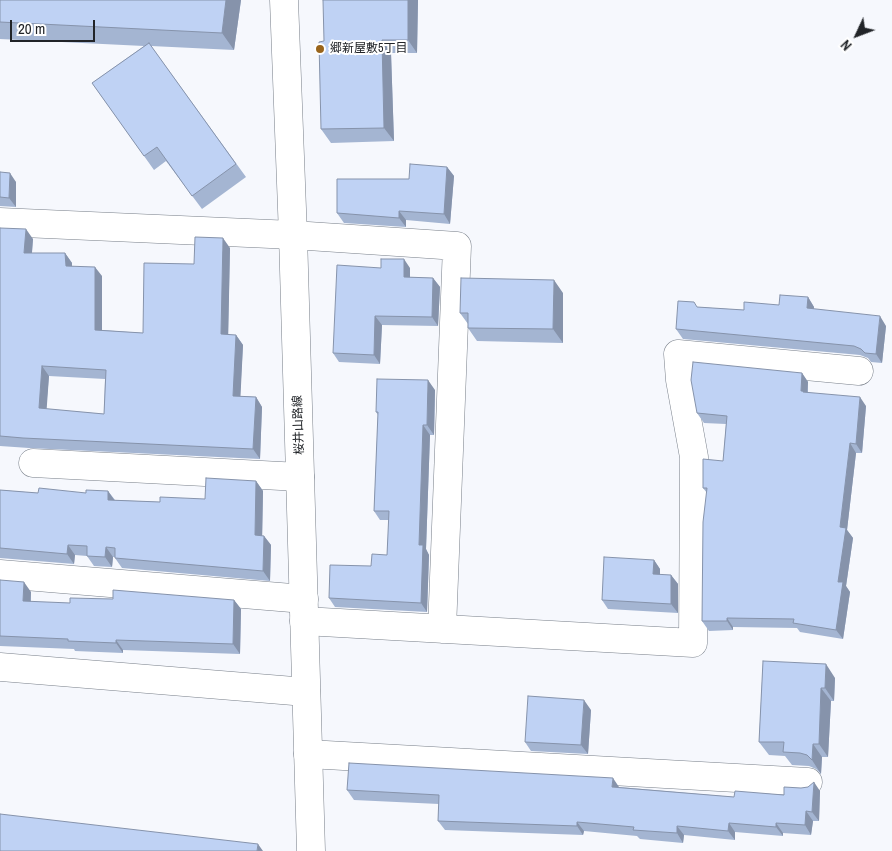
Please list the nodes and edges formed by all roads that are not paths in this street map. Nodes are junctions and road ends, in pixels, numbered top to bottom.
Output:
1 (284, 0) edge
2 (0, 222) edge
3 (293, 235) junction
4 (859, 371) dead end
5 (33, 463) dead end
6 (300, 477) junction
7 (0, 574) edge
8 (304, 610) junction
9 (442, 629) junction
10 (0, 667) edge
11 (306, 692) junction
12 (308, 754) junction
13 (808, 782) dead end
14 (311, 851) edge

1 - 3 street, 桜井山路線
2 - 3 street
3 - 6 street, 桜井山路線
3 - 9 street
4 - 9 street
5 - 6 street
6 - 8 street, 桜井山路線
7 - 8 street
8 - 9 street
8 - 11 street, 桜井山路線
10 - 11 street
11 - 12 street, 桜井山路線
12 - 13 street
12 - 14 street, 桜井山路線

